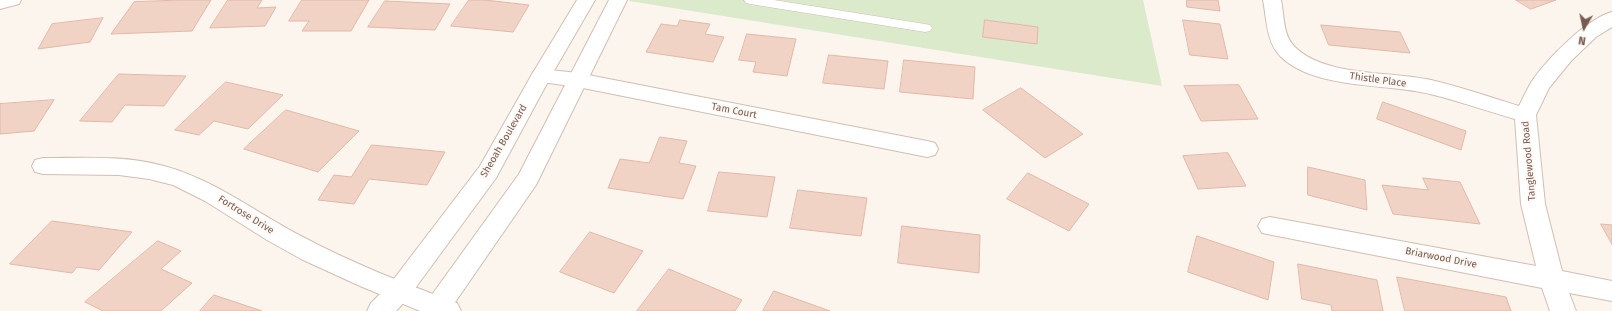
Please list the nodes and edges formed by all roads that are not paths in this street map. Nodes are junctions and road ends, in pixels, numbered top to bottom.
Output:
1 (12, 0) edge
2 (586, 0) edge
3 (618, 0) edge
4 (750, 0) edge
5 (1272, 0) edge
6 (0, 4) edge
7 (1612, 18) edge
8 (925, 28) dead end
9 (541, 76) junction
10 (578, 80) junction
11 (1525, 115) junction
12 (927, 149) dead end
13 (43, 166) dead end
14 (1270, 226) dead end
15 (1552, 280) junction
16 (399, 291) junction
17 (1612, 291) edge
18 (441, 310) edge
19 (380, 311) edge
20 (1564, 311) edge

1 - 6 street
2 - 9 street, Sheoah Boulevard
3 - 10 street
4 - 8 lane
5 - 11 street, Thistle Place
7 - 11 street, Tanglewood Road
9 - 10 street, Tam Court
9 - 16 street, Sheoah Boulevard
10 - 12 street, Tam Court
10 - 18 street
11 - 15 street, Tanglewood Road
13 - 16 street, Fortrose Drive
14 - 15 street, Briarwood Drive
15 - 17 street, Briarwood Drive
15 - 20 street, Tanglewood Road
16 - 18 street, Fortrose Drive
16 - 19 street, Sheoah Boulevard

